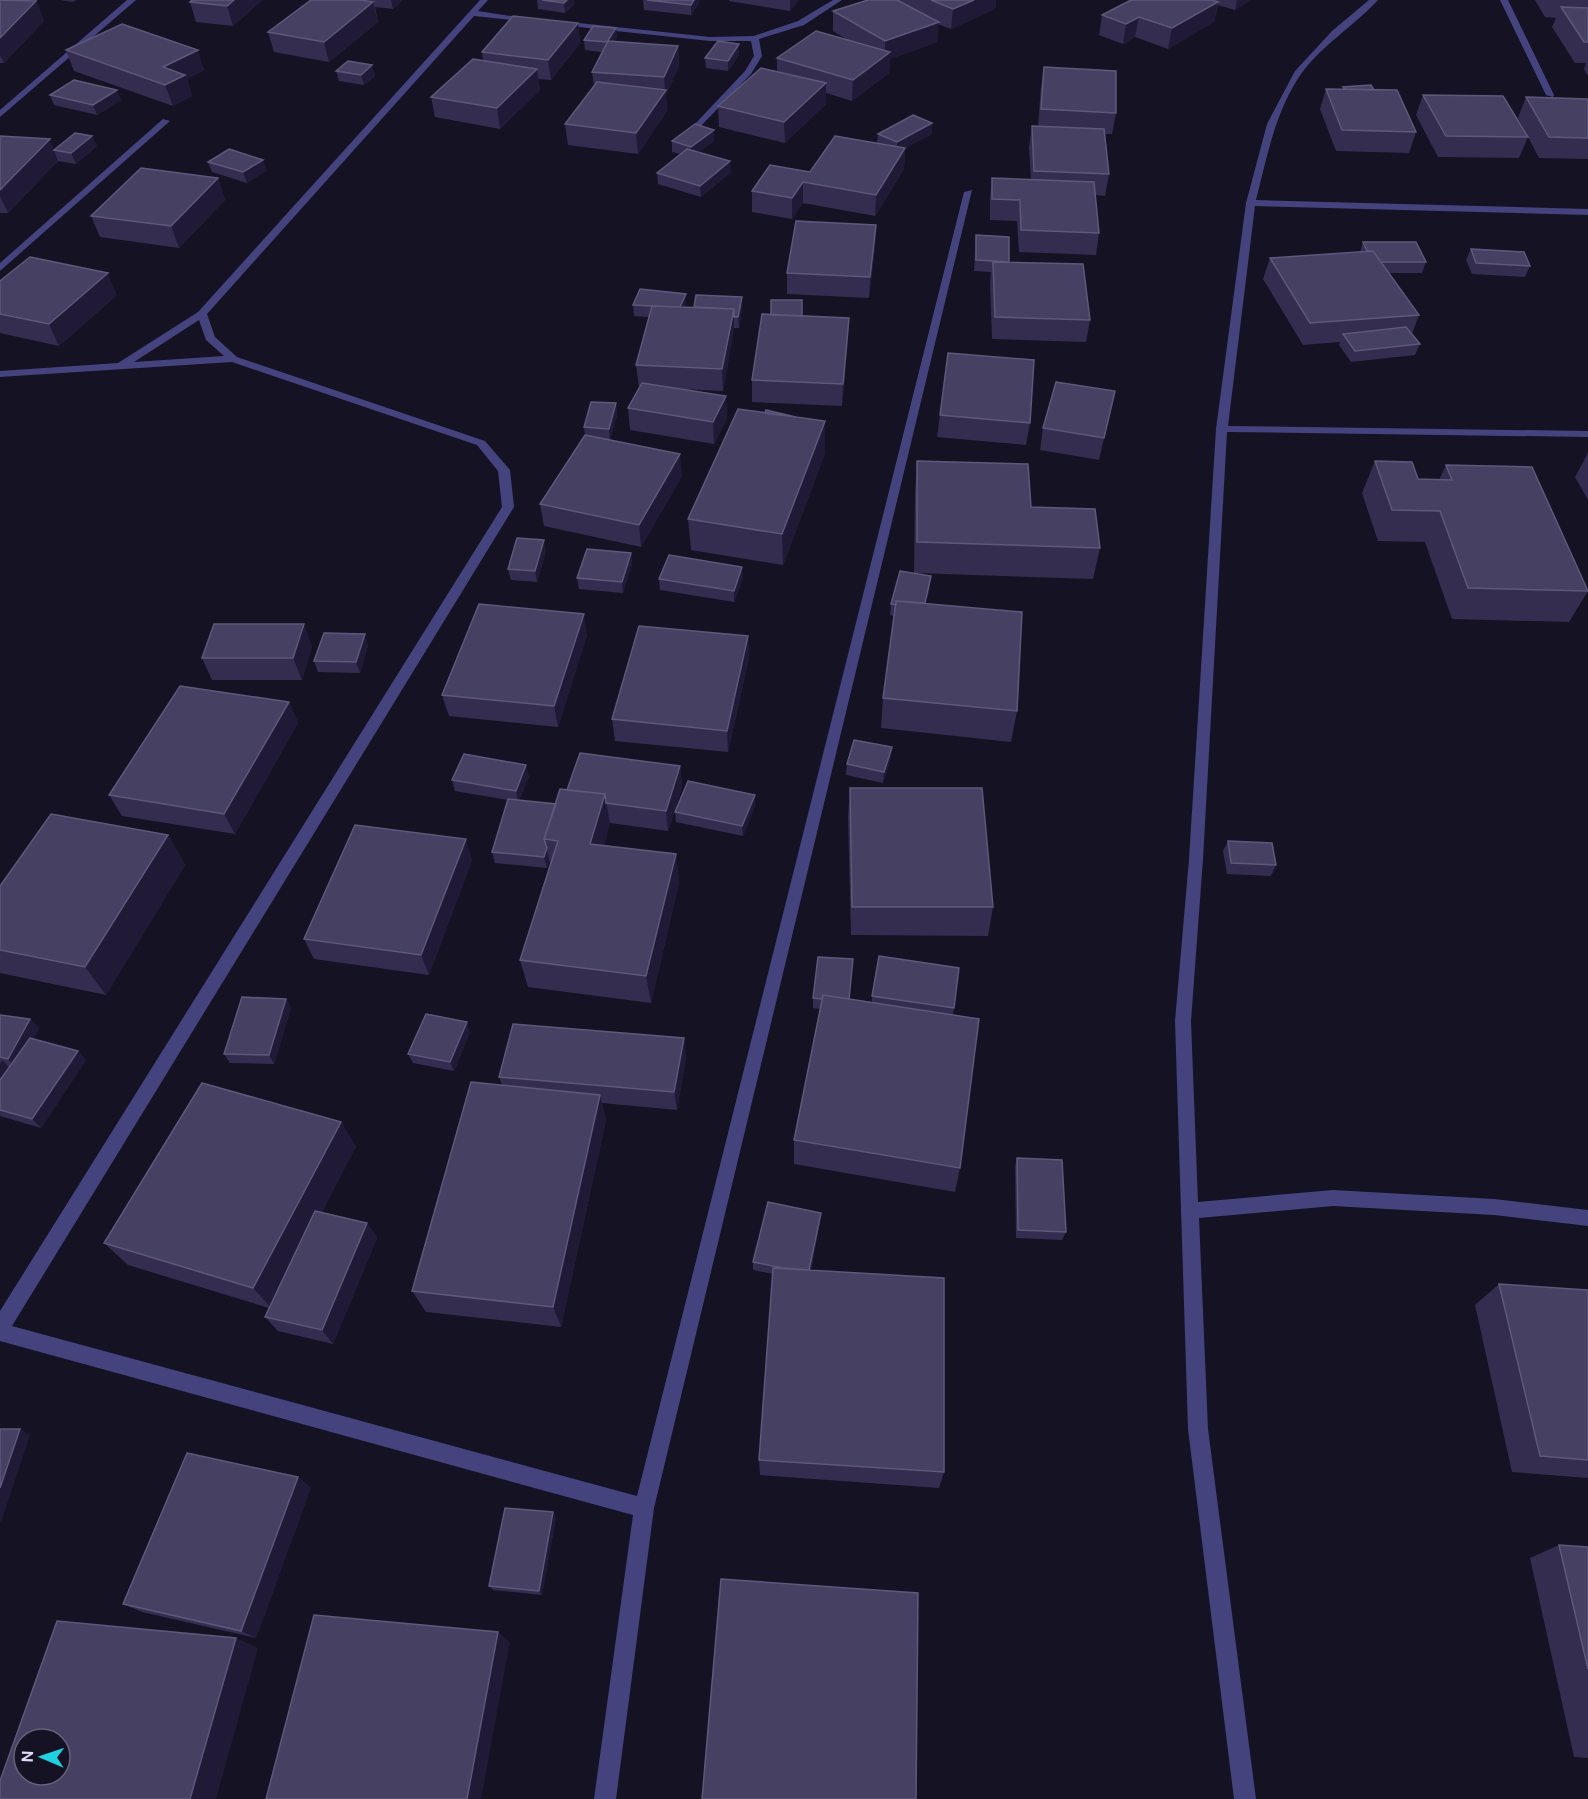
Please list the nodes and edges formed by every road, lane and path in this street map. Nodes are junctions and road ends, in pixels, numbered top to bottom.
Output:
1 (132, 0) edge
2 (484, 0) edge
3 (838, 0) edge
4 (1374, 0) edge
5 (1504, 0) edge
6 (472, 13) junction
7 (543, 21) edge
8 (555, 22) edge
9 (755, 38) junction
10 (1550, 95) edge
11 (0, 114) edge
12 (166, 122) dead end
13 (698, 126) edge
14 (969, 192) dead end
15 (1251, 203) junction
16 (1588, 212) edge
17 (0, 268) edge
18 (202, 314) junction
19 (233, 359) junction
20 (118, 368) junction
21 (0, 374) edge
22 (1222, 429) junction
23 (1588, 434) edge
24 (1190, 1211) junction
25 (1588, 1218) edge
26 (0, 1330) edge
27 (644, 1508) junction
28 (605, 1799) edge
29 (1245, 1799) edge

1 - 11 street
2 - 6 street
3 - 9 street
4 - 15 street
5 - 10 street
6 - 7 street
6 - 18 street
8 - 9 street
9 - 13 street
12 - 17 street
14 - 27 street
15 - 16 street
15 - 22 street
18 - 19 street
18 - 20 street
19 - 20 street
19 - 26 street
20 - 21 street
22 - 23 street
22 - 24 street
24 - 25 street
24 - 29 street
26 - 27 street
27 - 28 street

